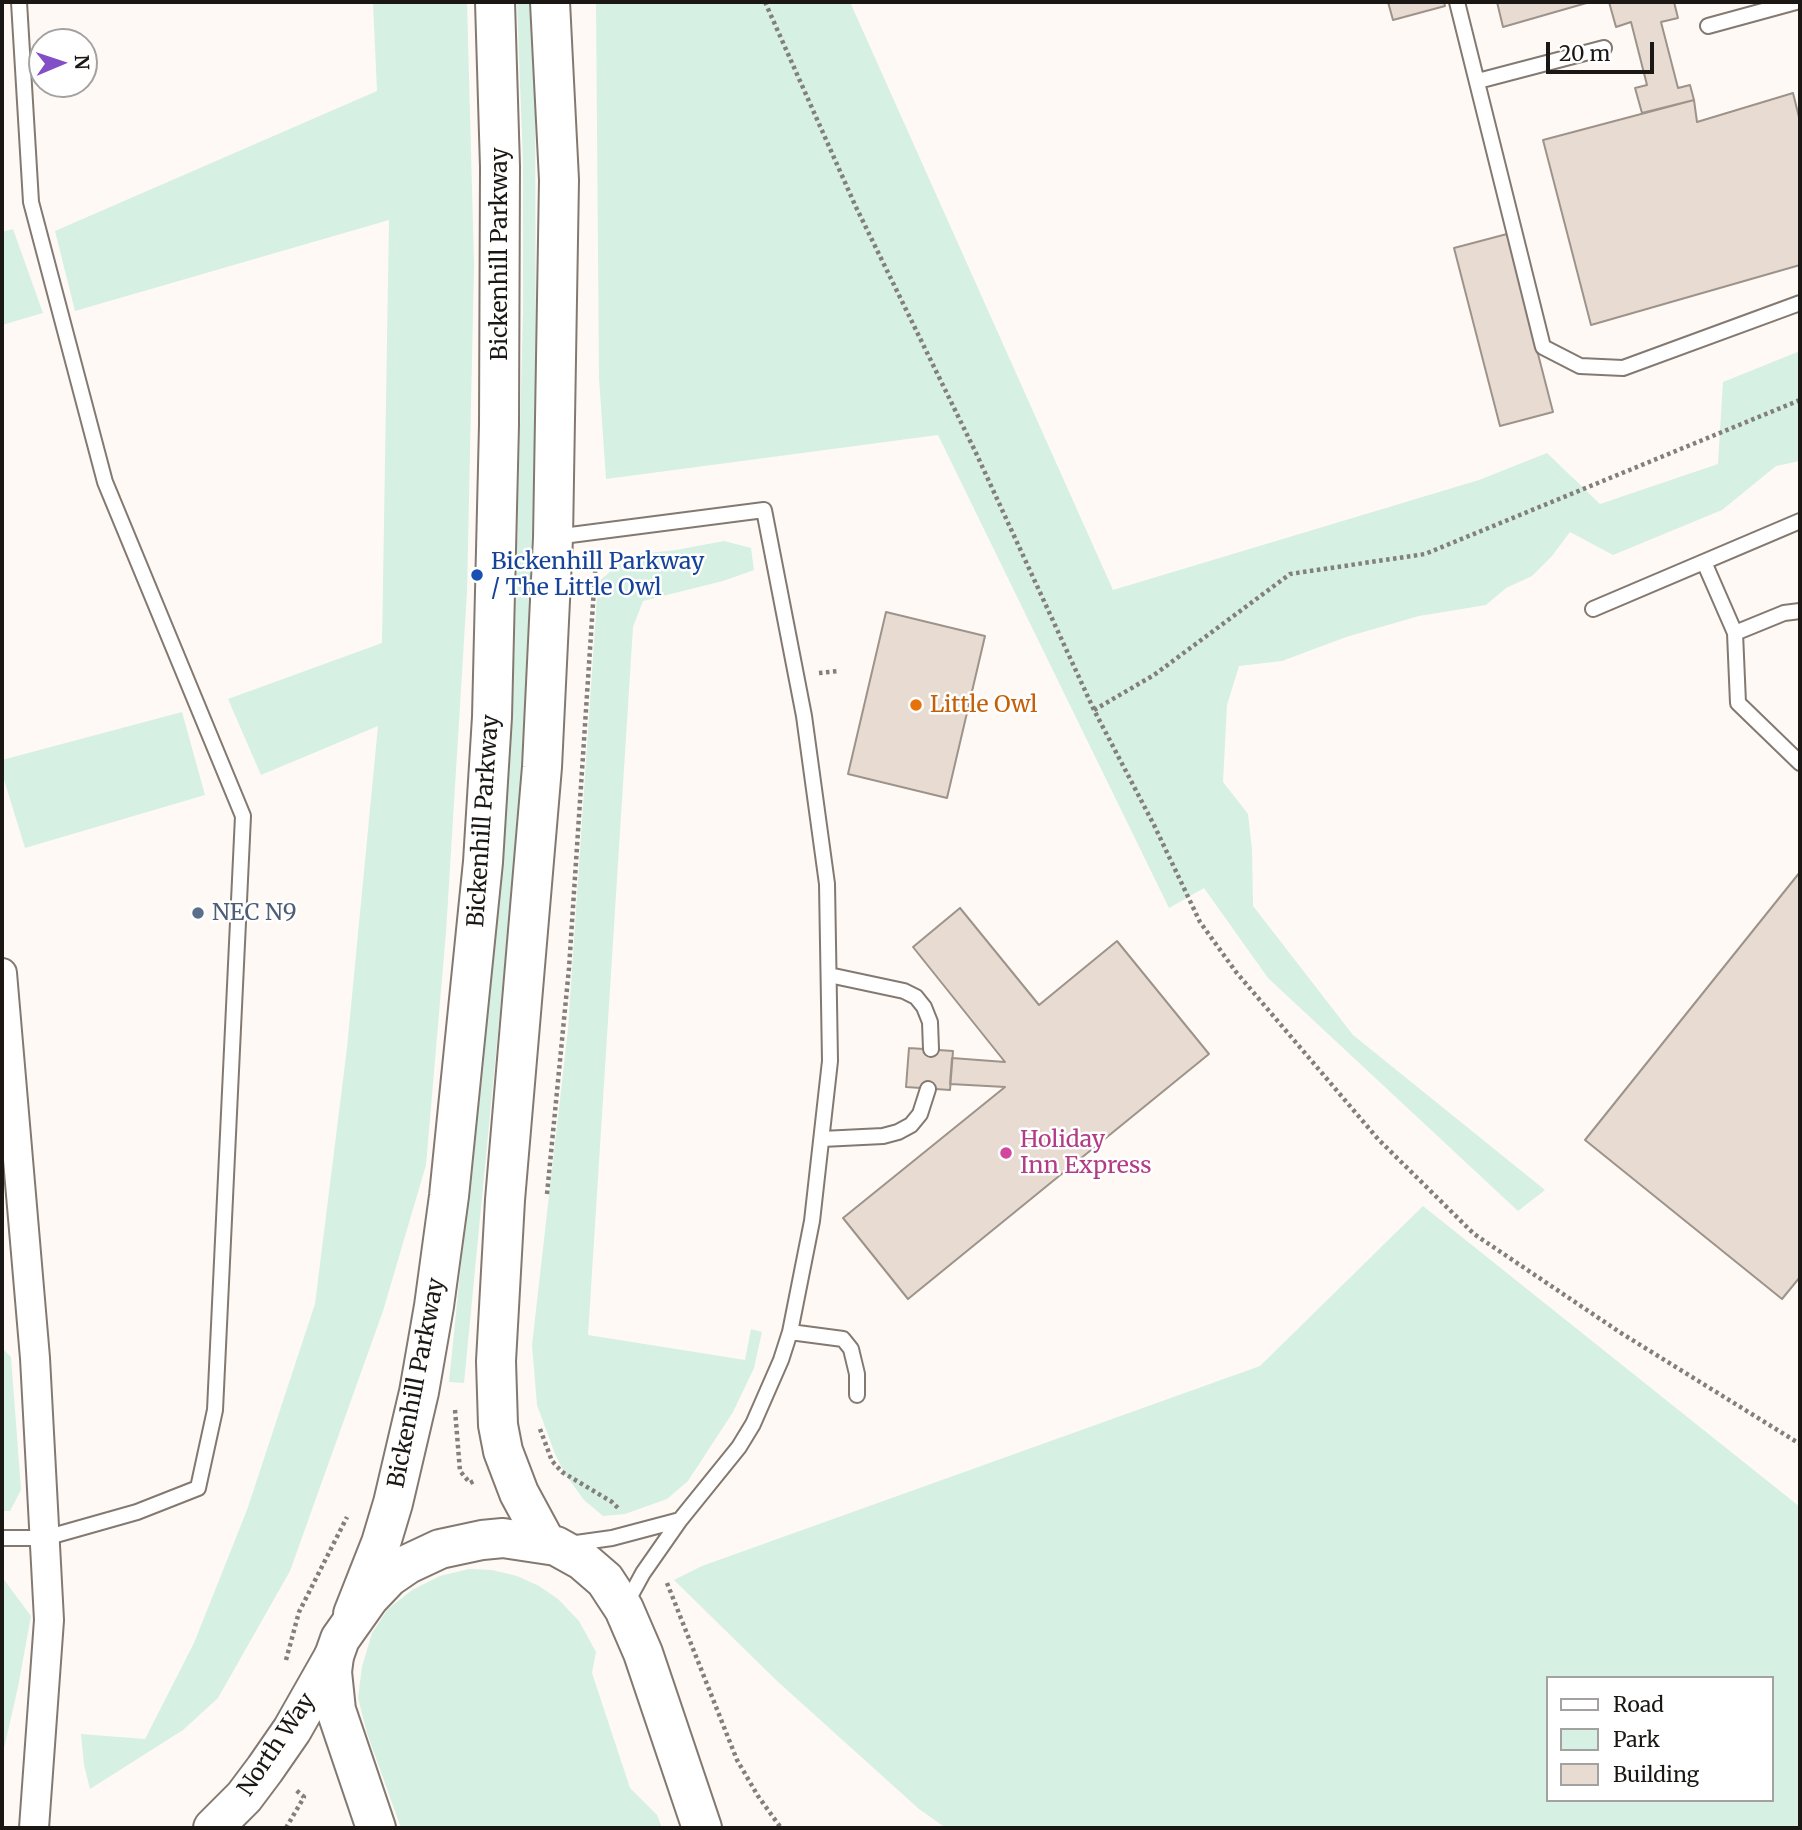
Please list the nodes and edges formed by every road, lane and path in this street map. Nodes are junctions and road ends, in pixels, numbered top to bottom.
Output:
1 (19, 2) edge
2 (495, 2) edge
3 (550, 2) edge
4 (765, 2) edge
5 (1457, 2) edge
6 (1796, 2) edge
7 (1708, 26) dead end
8 (1604, 48) dead end
9 (1478, 81) junction
10 (1800, 303) edge
11 (1800, 400) edge
12 (1800, 521) edge
13 (598, 532) junction
14 (553, 538) junction
15 (1704, 562) junction
16 (1593, 610) dead end
17 (1800, 611) edge
18 (1735, 633) junction
19 (1094, 710) junction
20 (1800, 763) edge
21 (2, 973) edge
22 (829, 975) junction
23 (931, 1049) dead end
24 (928, 1089) dead end
25 (822, 1139) junction
26 (545, 1204) dead end
27 (790, 1332) junction
28 (857, 1395) dead end
29 (538, 1418) dead end
30 (1800, 1444) edge
31 (352, 1505) dead end
32 (680, 1520) junction
33 (632, 1534) junction
34 (2, 1538) edge
35 (45, 1538) junction
36 (551, 1544) junction
37 (649, 1565) junction
38 (624, 1609) junction
39 (341, 1640) junction
40 (283, 1671) dead end
41 (681, 1763) junction
42 (34, 1828) edge
43 (213, 1828) edge
44 (376, 1828) edge
45 (702, 1828) edge
46 (726, 1828) edge
47 (781, 1828) edge

1 - 35 lane
2 - 39 main road, Bickenhill Parkway
3 - 14 main road
4 - 19 path
5 - 9 lane
6 - 7 lane
8 - 9 lane
9 - 10 lane
11 - 19 path
12 - 15 lane
13 - 14 lane
13 - 22 lane
13 - 26 path
14 - 36 main road
15 - 16 lane
15 - 18 lane
17 - 18 lane
18 - 20 lane
19 - 30 path
21 - 35 street
22 - 23 lane
22 - 25 lane
24 - 25 lane
25 - 27 lane
27 - 28 lane
27 - 32 lane
29 - 33 path
31 - 40 path
32 - 33 lane
32 - 37 lane
33 - 36 lane
34 - 35 lane
35 - 42 street
36 - 38 main road
36 - 39 main road
37 - 38 lane
37 - 47 path
38 - 41 main road
39 - 43 main road, North Way
39 - 44 main road
41 - 45 main road
41 - 46 main road

